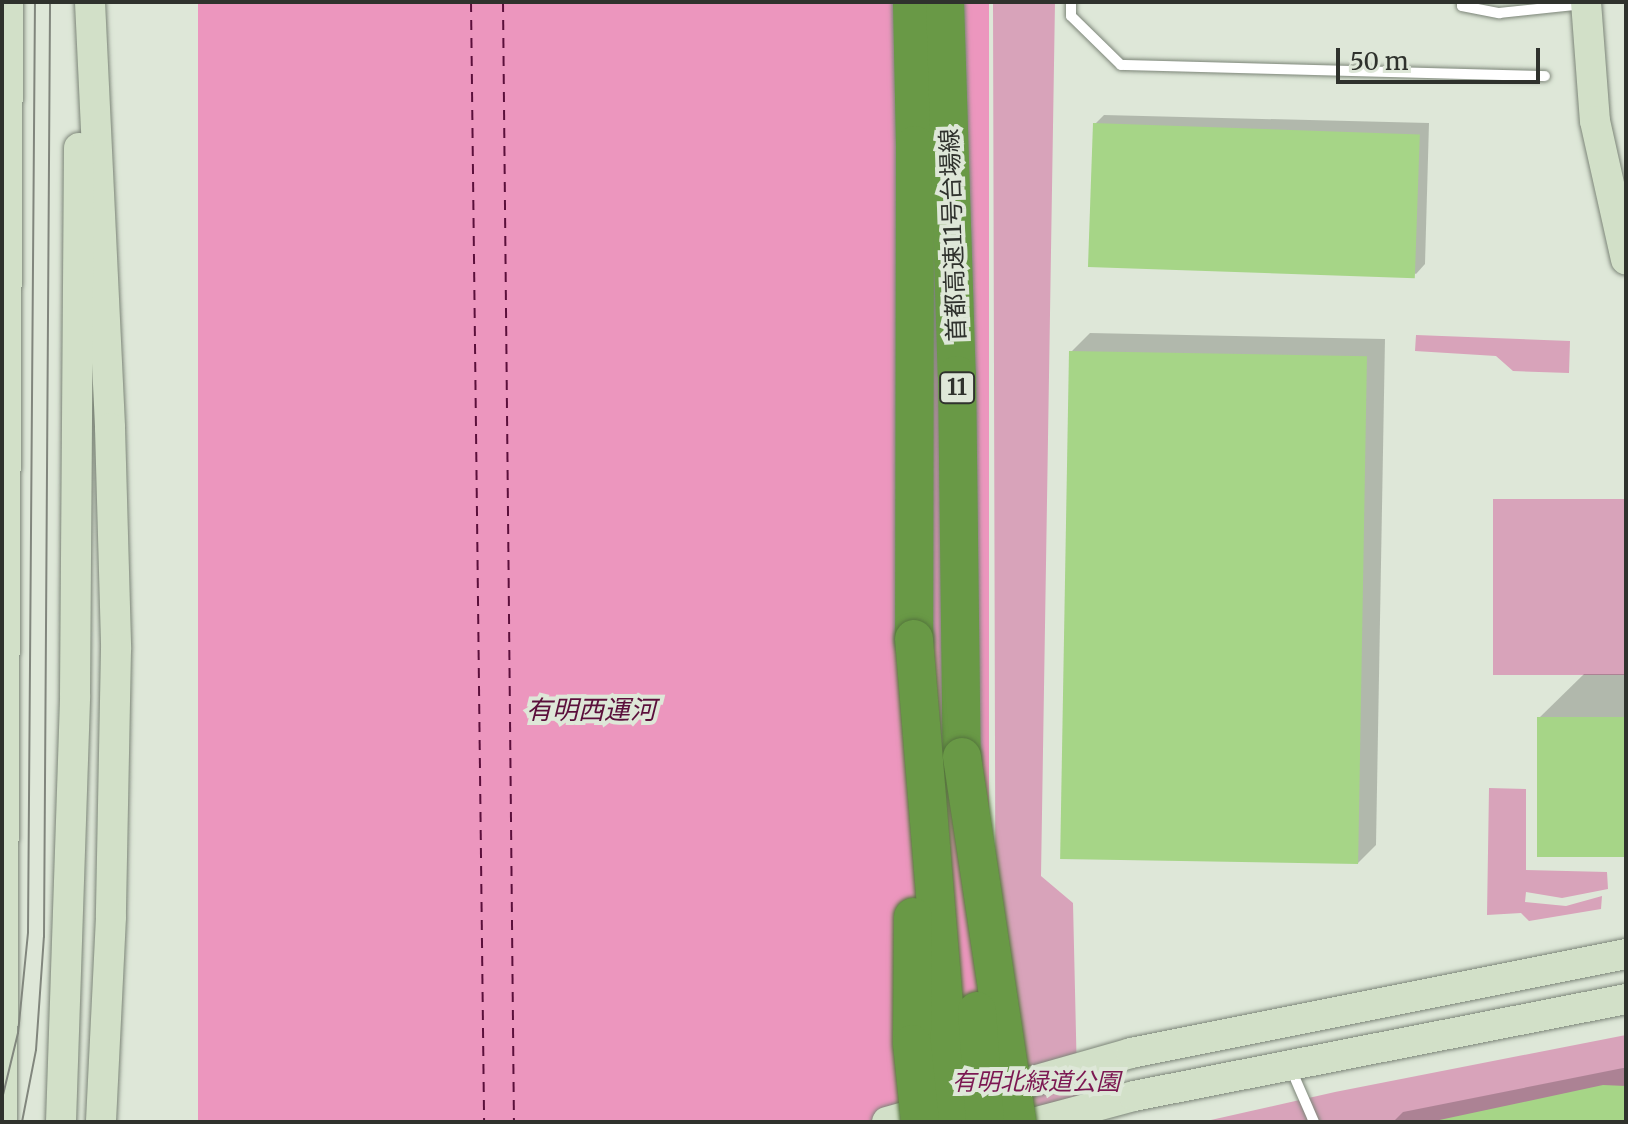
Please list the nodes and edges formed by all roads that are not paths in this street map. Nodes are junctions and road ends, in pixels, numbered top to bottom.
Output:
1 (8, 2) edge
2 (81, 2) edge
3 (90, 2) edge
4 (912, 2) edge
5 (945, 2) edge
6 (1071, 2) edge
7 (1462, 2) edge
8 (1586, 3) edge
9 (1545, 76) dead end
10 (89, 211) junction
11 (1624, 244) edge
12 (914, 639) junction
13 (962, 757) junction
14 (2, 797) edge
15 (3, 829) edge
16 (1626, 954) edge
17 (1626, 999) edge
18 (1289, 1065) junction
19 (2, 1122) edge
20 (61, 1122) edge
21 (101, 1122) edge
22 (887, 1122) edge
23 (920, 1122) edge
24 (954, 1122) edge
25 (985, 1122) edge
26 (1017, 1122) edge
27 (1037, 1122) edge
28 (1314, 1122) edge

1 - 15 street
2 - 10 street
3 - 10 street
4 - 12 highway, 首都高速11号台場線 / 11
5 - 13 highway, 首都高速11号台場線 / 11
6 - 9 lane
7 - 8 lane
8 - 11 street
10 - 20 street
10 - 21 street
12 - 23 highway, 11, bridge
12 - 24 highway, 11, bridge
13 - 25 highway, 11, bridge
13 - 26 highway, 11, bridge
14 - 15 street
15 - 19 street
16 - 22 street, bridge
17 - 18 street
18 - 27 street
18 - 28 lane

